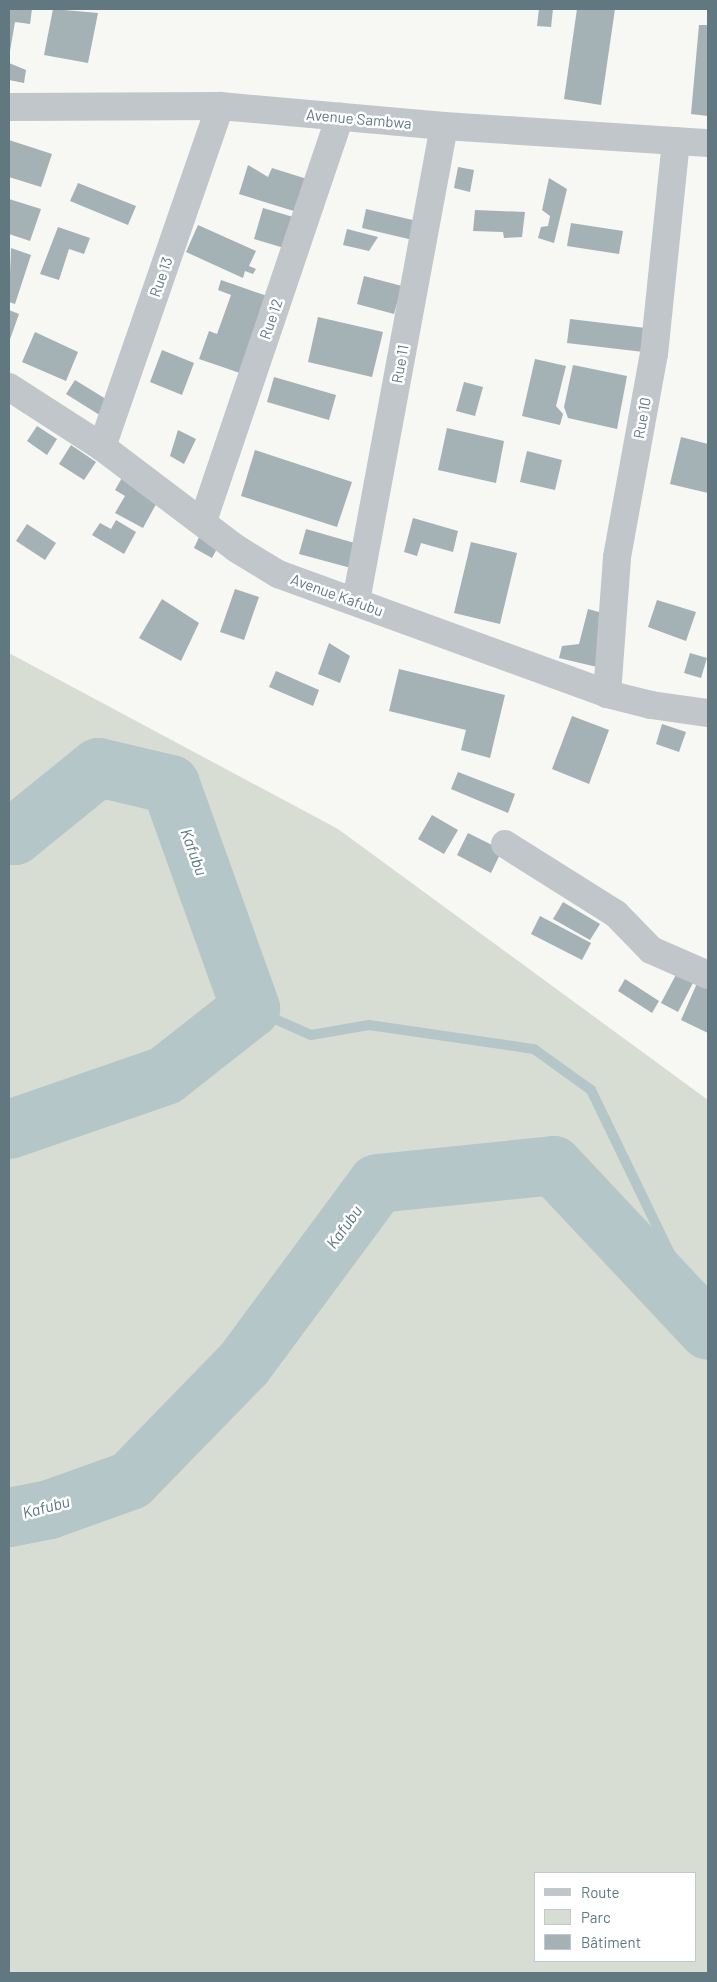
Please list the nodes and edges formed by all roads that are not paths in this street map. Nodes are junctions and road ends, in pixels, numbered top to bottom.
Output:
1 (220, 106) junction
2 (9, 107) edge
3 (340, 117) junction
4 (444, 126) junction
5 (676, 141) junction
6 (708, 143) edge
7 (9, 387) edge
8 (102, 447) junction
9 (203, 521) junction
10 (356, 601) junction
11 (606, 694) junction
12 (708, 713) edge
13 (505, 844) dead end
14 (708, 975) edge

1 - 2 street, Avenue Sambwa
1 - 3 street, Avenue Sambwa
1 - 8 street, Rue 13
3 - 4 street, Avenue Sambwa
3 - 9 street, Rue 12
4 - 5 street, Avenue Sambwa
4 - 10 street, Rue 11
5 - 6 street, Avenue Sambwa
5 - 11 street, Rue 10
7 - 8 street, Avenue Kafubu
8 - 9 street, Avenue Kafubu
9 - 10 street, Avenue Kafubu
10 - 11 street, Avenue Kafubu
11 - 12 street, Avenue Kafubu
13 - 14 street

